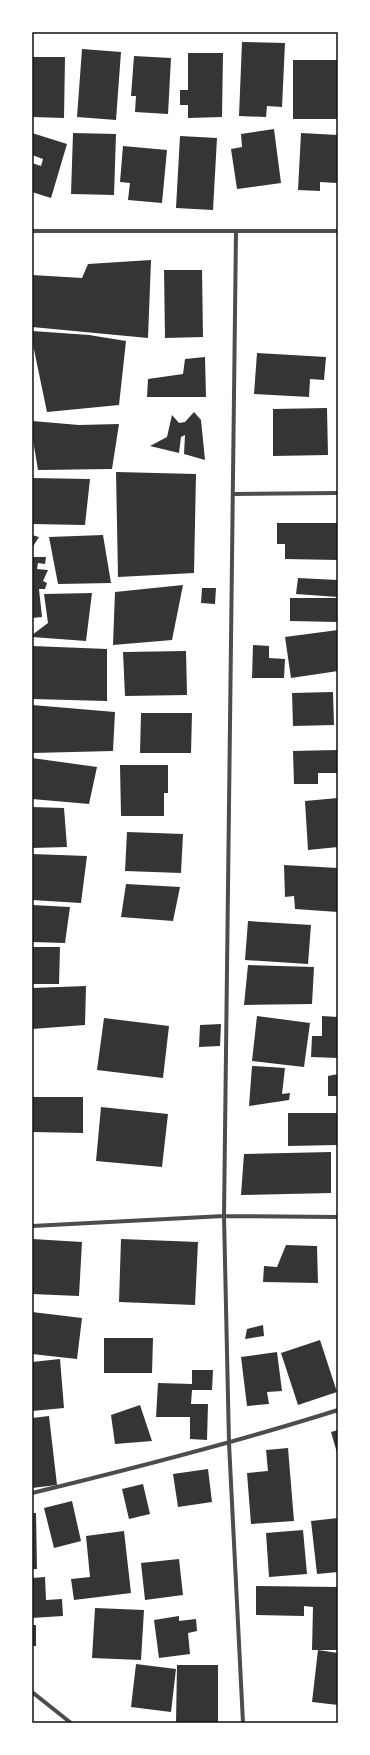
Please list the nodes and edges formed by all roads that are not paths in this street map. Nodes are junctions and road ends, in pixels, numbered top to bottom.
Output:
1 (32, 231) edge
2 (236, 231) junction
3 (338, 231) edge
4 (338, 493) edge
5 (234, 494) junction
6 (224, 1216) junction
7 (338, 1217) edge
8 (32, 1226) edge
9 (338, 1410) edge
10 (229, 1443) junction
11 (32, 1493) edge
12 (32, 1692) edge
13 (71, 1723) edge
14 (243, 1723) edge

1 - 2 street
2 - 3 street
2 - 5 street
4 - 5 street
5 - 6 street
6 - 7 street
6 - 8 street
6 - 10 street
9 - 10 street
10 - 11 street
10 - 14 street
12 - 13 street

